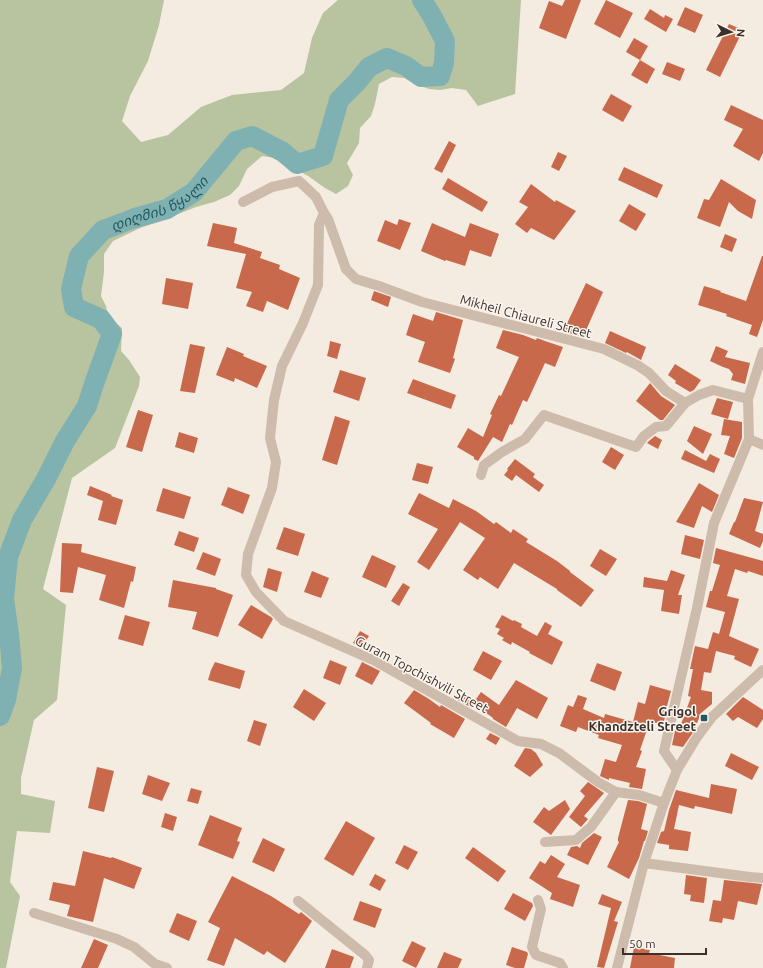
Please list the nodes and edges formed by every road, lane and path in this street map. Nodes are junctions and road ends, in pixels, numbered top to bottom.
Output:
1 (242, 202) dead end
2 (324, 213) junction
3 (763, 352) edge
4 (748, 399) junction
5 (685, 403) junction
6 (749, 439) junction
7 (763, 445) edge
8 (481, 475) dead end
9 (763, 670) edge
10 (678, 770) junction
11 (616, 792) junction
12 (664, 803) junction
13 (545, 842) dead end
14 (644, 863) junction
15 (763, 878) edge
16 (538, 900) dead end
17 (298, 902) dead end
18 (34, 913) dead end
19 (167, 968) edge
20 (367, 968) edge
21 (564, 968) edge
22 (617, 968) edge

1 - 2 street
2 - 5 street, Mikheil Chiaureli Street
2 - 11 street, Guram Topchishvili Street
3 - 4 street
4 - 5 street
4 - 6 street
5 - 8 street
6 - 7 street
6 - 10 street
9 - 10 street
10 - 12 street
11 - 12 street, Guram Topchishvili Street
11 - 13 street
12 - 14 street
14 - 15 street
14 - 22 street
16 - 21 street
17 - 20 street
18 - 19 street

